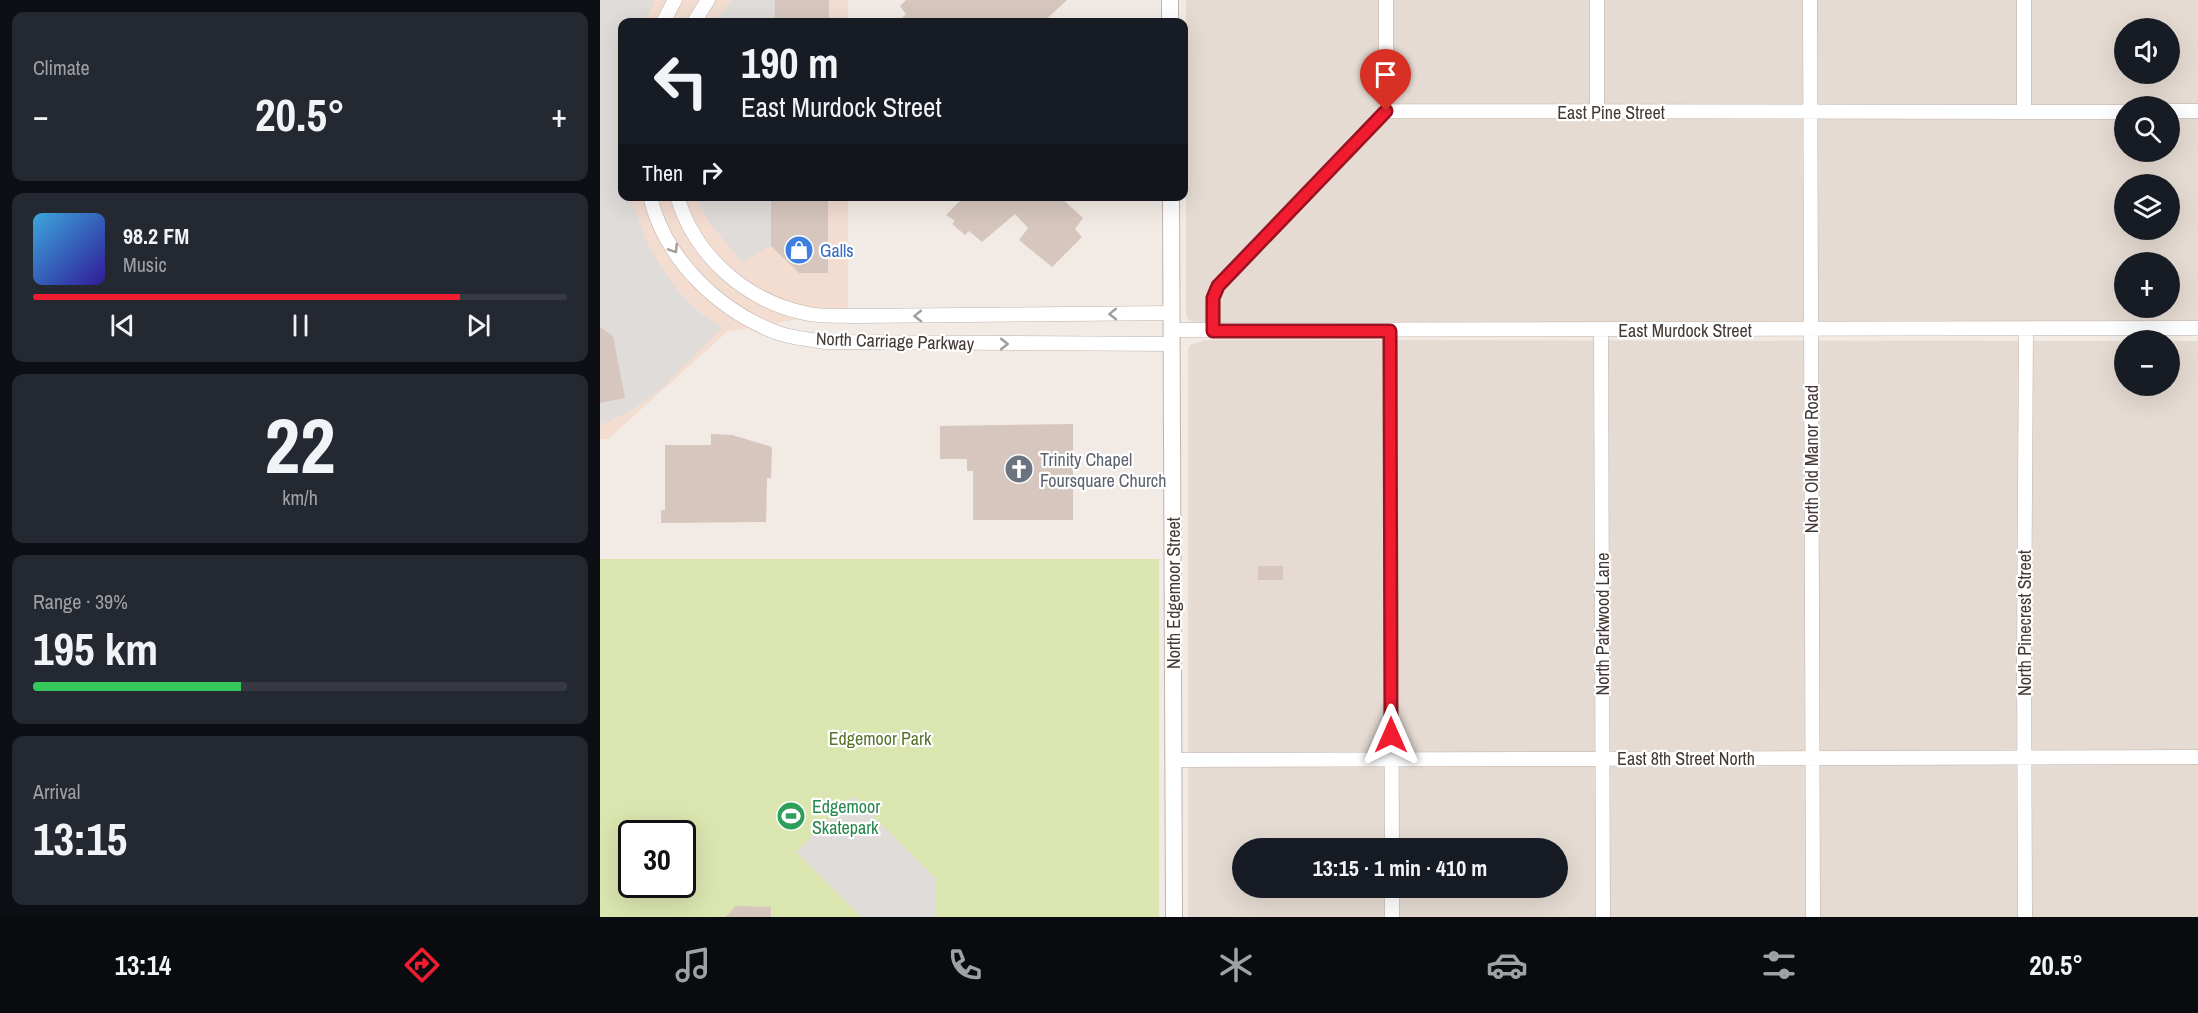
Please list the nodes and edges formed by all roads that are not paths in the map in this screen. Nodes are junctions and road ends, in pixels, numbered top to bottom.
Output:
1 (675, 0) edge
2 (708, 0) edge
3 (1170, 0) edge
4 (1386, 0) edge
5 (1597, 0) edge
6 (1810, 0) edge
7 (2024, 0) edge
8 (665, 18) edge
9 (697, 18) edge
10 (1170, 18) edge
11 (1386, 111) junction
12 (2180, 111) edge
13 (2198, 111) edge
14 (1597, 112) junction
15 (1810, 112) junction
16 (2024, 112) junction
17 (2114, 112) edge
18 (652, 201) edge
19 (679, 201) edge
20 (1171, 201) edge
21 (1172, 313) junction
22 (2198, 328) edge
23 (2026, 329) junction
24 (1601, 330) junction
25 (1811, 330) junction
26 (1213, 331) junction
27 (1390, 331) junction
28 (1172, 337) junction
29 (2198, 757) edge
30 (1813, 758) junction
31 (2025, 758) junction
32 (1391, 759) junction
33 (1602, 759) junction
34 (1173, 760) junction
35 (1392, 838) edge
36 (1392, 898) edge
37 (1174, 917) edge
38 (1392, 917) edge
39 (1603, 917) edge
40 (1813, 917) edge
41 (2025, 917) edge

1 - 8 street
2 - 9 street
3 - 10 street
4 - 11 street
5 - 14 street
6 - 15 street, North Old Manor Road
7 - 16 street
11 - 14 street, East Pine Street
11 - 26 street
12 - 13 street
14 - 15 street, East Pine Street
15 - 16 street, East Pine Street
15 - 25 street, North Old Manor Road
16 - 17 street, East Pine Street
18 -> 28 street, North Carriage Parkway
21 -> 19 street, North Carriage Parkway
20 - 21 street, North Edgemoor Street
21 - 28 street, North Edgemoor Street
22 - 23 street, East Murdock Street
23 - 25 street, East Murdock Street
23 - 31 street, North Pinecrest Street
24 - 25 street, East Murdock Street
24 - 27 street, East Murdock Street
24 - 33 street, North Parkwood Lane
25 - 30 street, North Old Manor Road
26 - 27 street, East Murdock Street
26 - 28 street, East Murdock Street
27 - 32 street
28 - 34 street, North Edgemoor Street
29 - 31 street, East 8th Street North
30 - 31 street, East 8th Street North
30 - 33 street, East 8th Street North
30 - 40 street, North Old Manor Road
31 - 41 street, North Pinecrest Street
32 - 33 street, East 8th Street North
32 - 34 street, East 8th Street North
32 - 35 street
33 - 39 street, North Parkwood Lane
34 - 37 street, North Edgemoor Street
36 - 38 street

